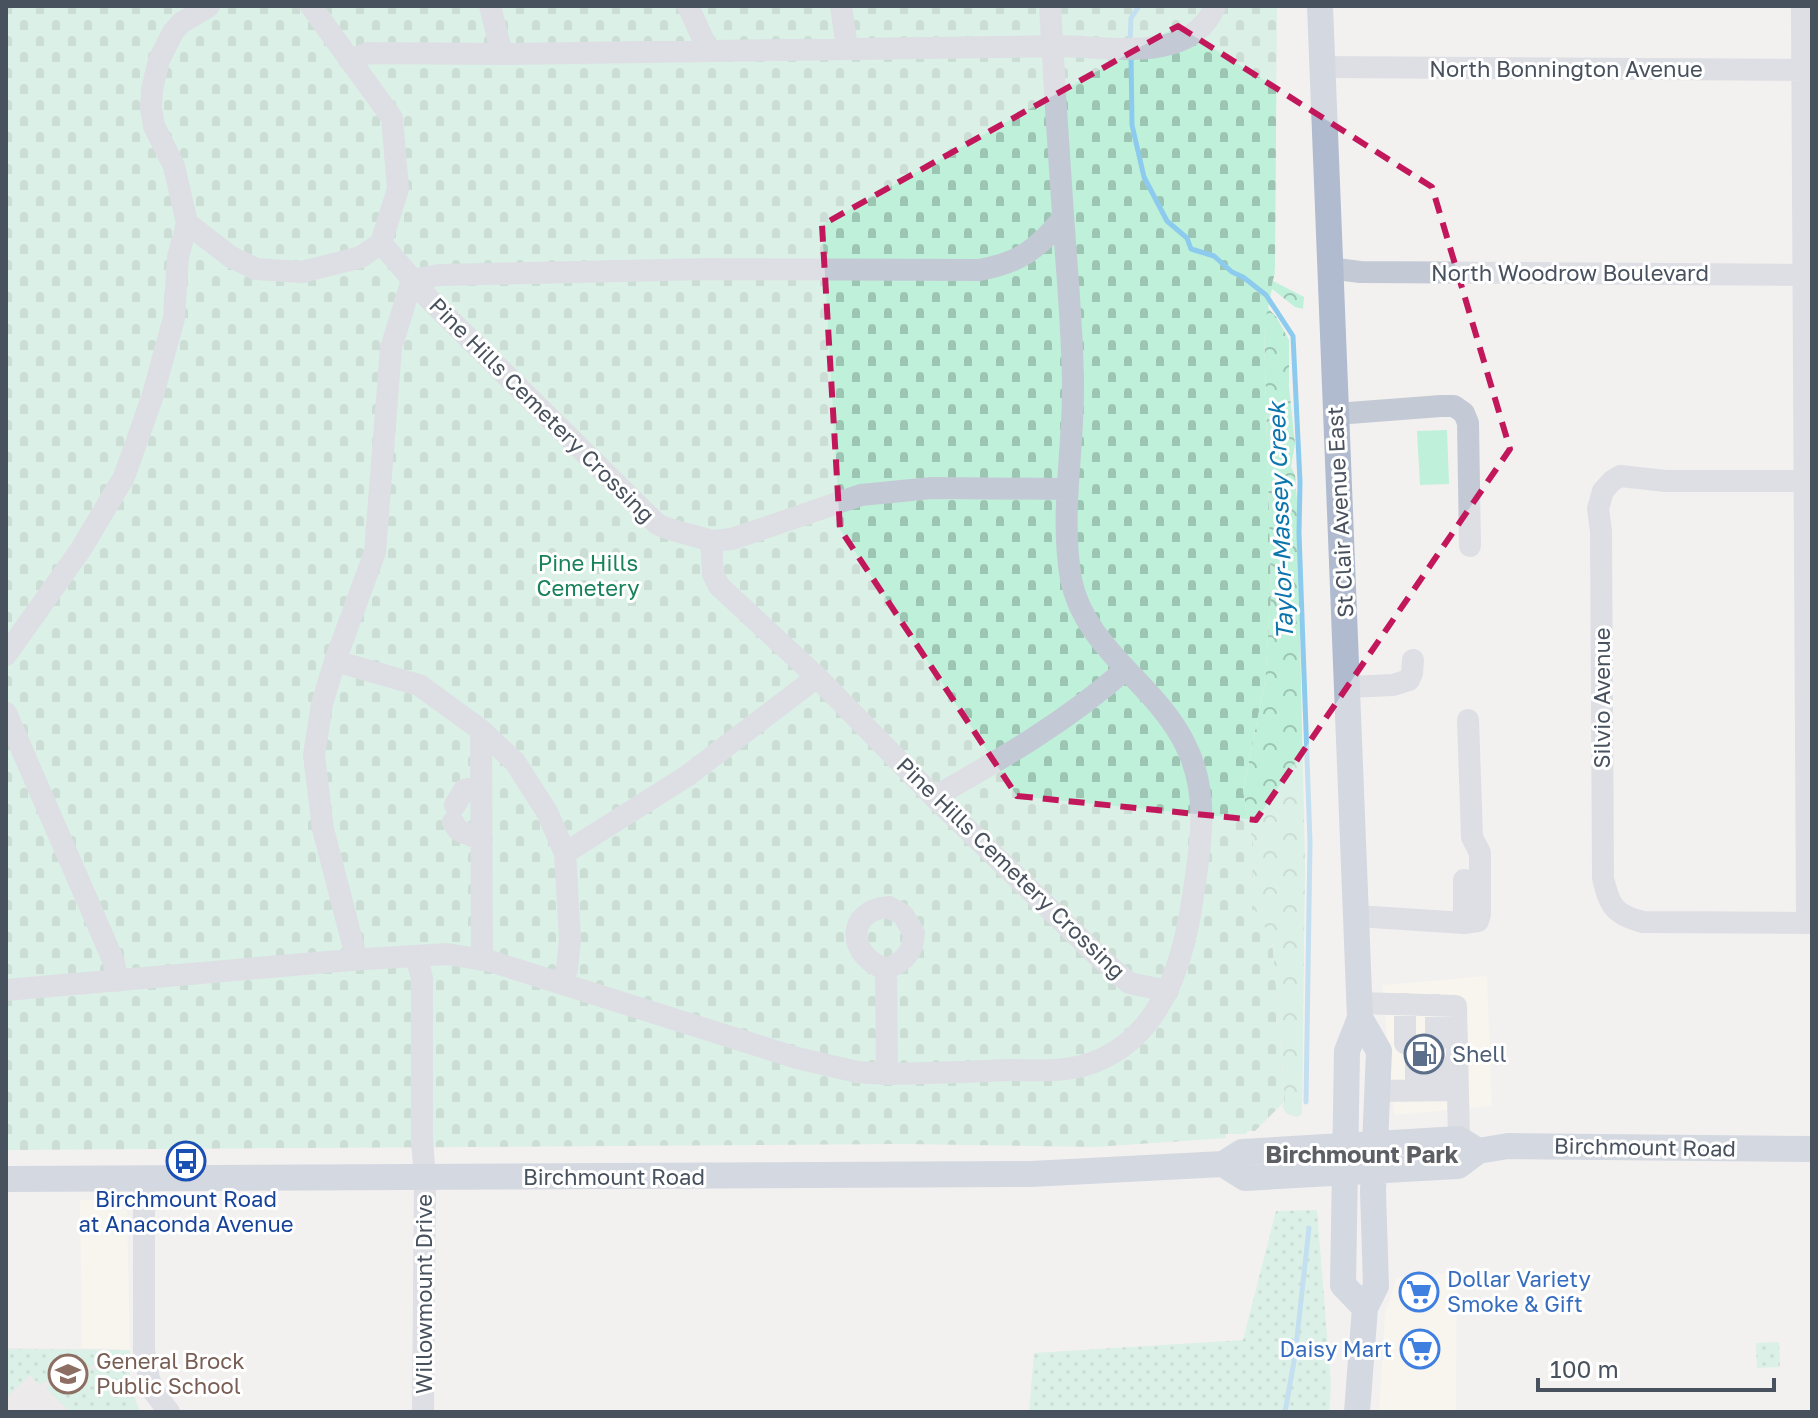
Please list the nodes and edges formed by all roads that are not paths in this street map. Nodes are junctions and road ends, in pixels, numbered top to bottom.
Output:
1 (166, 6) edge
2 (209, 6) edge
3 (311, 6) edge
4 (490, 6) edge
5 (688, 6) edge
6 (841, 6) edge
7 (1050, 6) edge
8 (1215, 6) edge
9 (1320, 6) edge
10 (1802, 6) edge
11 (181, 23) junction
12 (1052, 46) junction
13 (847, 48) junction
14 (708, 50) junction
15 (502, 54) junction
16 (349, 60) junction
17 (1321, 67) junction
18 (1807, 70) edge
19 (1063, 218) junction
20 (187, 223) junction
21 (381, 243) junction
22 (1329, 268) junction
23 (1808, 275) edge
24 (412, 280) junction
25 (1336, 414) junction
26 (1804, 481) junction
27 (1067, 489) junction
28 (711, 541) junction
29 (1470, 546) dead end
30 (6, 655) edge
31 (1413, 660) dead end
32 (335, 661) junction
33 (1126, 669) junction
34 (817, 677) junction
35 (1348, 687) junction
36 (6, 713) edge
37 (1468, 720) dead end
38 (481, 730) junction
39 (481, 786) junction
40 (934, 797) junction
41 (482, 840) junction
42 (565, 853) junction
43 (1464, 880) dead end
44 (1357, 916) junction
45 (1464, 923) junction
46 (1809, 923) edge
47 (416, 956) junction
48 (357, 960) junction
49 (482, 960) junction
50 (886, 969) dead end
51 (117, 981) junction
52 (562, 983) junction
53 (6, 990) edge
54 (1168, 991) junction
55 (1426, 1005) junction
56 (1360, 1010) junction
57 (1426, 1052) junction
58 (887, 1074) junction
59 (1424, 1090) junction
60 (1376, 1145) junction
61 (1468, 1145) junction
62 (1345, 1147) junction
63 (1812, 1149) edge
64 (1223, 1164) junction
65 (1375, 1171) junction
66 (1344, 1173) junction
67 (425, 1177) junction
68 (144, 1178) junction
69 (6, 1179) edge
70 (1365, 1308) junction
71 (169, 1412) edge
72 (423, 1412) edge
73 (1357, 1412) edge

1 - 11 street
2 - 11 street
3 - 16 street
4 - 15 street
5 - 14 street
6 - 13 street
7 - 12 street
8 - 12 street
9 - 17 main road, St Clair Avenue East
10 - 18 street
11 - 20 street
12 - 13 street
12 - 19 street
13 - 14 street
14 - 15 street
15 - 16 street
16 - 21 street
17 - 18 street, North Bonnington Avenue
17 - 22 main road, St Clair Avenue East
18 - 23 street
19 - 24 street
19 - 27 street
20 - 21 street
20 - 30 street
21 - 24 street, Pine Hills Cemetery Crossing
22 - 23 street, North Woodrow Boulevard
22 - 25 main road, St Clair Avenue East
23 - 26 street
24 - 28 street, Pine Hills Cemetery Crossing
24 - 32 street
25 - 29 street
25 - 35 main road, St Clair Avenue East
26 - 46 street
26 - 46 street, Silvio Avenue
27 - 28 street
27 - 33 street
28 - 34 street, Pine Hills Cemetery Crossing
31 - 35 street
32 - 38 street
32 - 48 street
33 - 40 street
33 - 54 street
34 - 40 street, Pine Hills Cemetery Crossing
34 - 42 street
35 - 44 main road, St Clair Avenue East
36 - 51 street
37 - 45 street
38 - 39 street
38 - 42 street
39 - 41 street
39 - 41 street
40 - 54 street, Pine Hills Cemetery Crossing
41 - 49 street
42 - 52 street
43 - 45 street
44 - 45 street
44 - 56 main road, St Clair Avenue East
47 - 48 street
47 - 49 street
47 - 67 street, Willowmount Drive
48 - 51 street
49 - 52 street
50 - 58 street
51 - 53 street
52 - 58 street
54 - 58 street
55 - 56 street
55 - 57 street
55 - 57 street
55 - 59 street
56 - 59 main road, St Clair Avenue East
56 - 62 main road, St Clair Avenue East
57 - 59 street
57 - 59 street
59 - 60 main road, St Clair Avenue East
59 - 61 street
60 - 61 main road, Birchmount Road
60 - 62 main road, Birchmount Road
60 - 65 main road, St Clair Avenue East
61 - 63 main road, Birchmount Road
61 - 65 main road, Birchmount Road
62 - 64 main road, Birchmount Road
62 - 66 main road, St Clair Avenue East
64 - 66 main road, Birchmount Road
64 - 67 main road, Birchmount Road
65 - 66 main road, Birchmount Road
65 - 70 main road, St Clair Avenue East
66 - 70 main road, St Clair Avenue East
67 - 68 main road, Birchmount Road
67 - 72 street, Willowmount Drive
68 - 69 main road, Birchmount Road
68 - 71 street
70 - 73 main road, St Clair Avenue East

